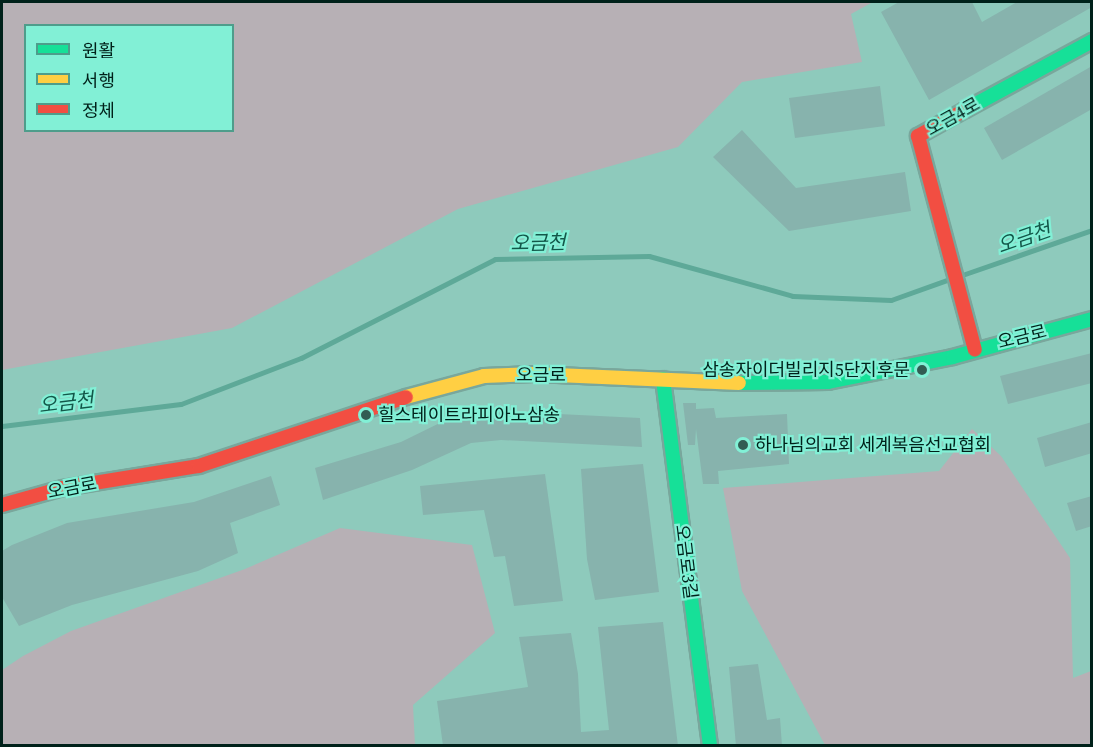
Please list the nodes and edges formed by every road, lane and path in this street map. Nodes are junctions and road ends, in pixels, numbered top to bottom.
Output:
1 (1092, 41) edge
2 (1092, 319) edge
3 (975, 350) junction
4 (663, 379) junction
5 (2, 505) edge
6 (710, 746) edge

1 - 3 street, 오금4로
2 - 3 street, 오금로
3 - 4 street, 오금로
4 - 5 street, 오금로
4 - 6 street, 오금로3길

